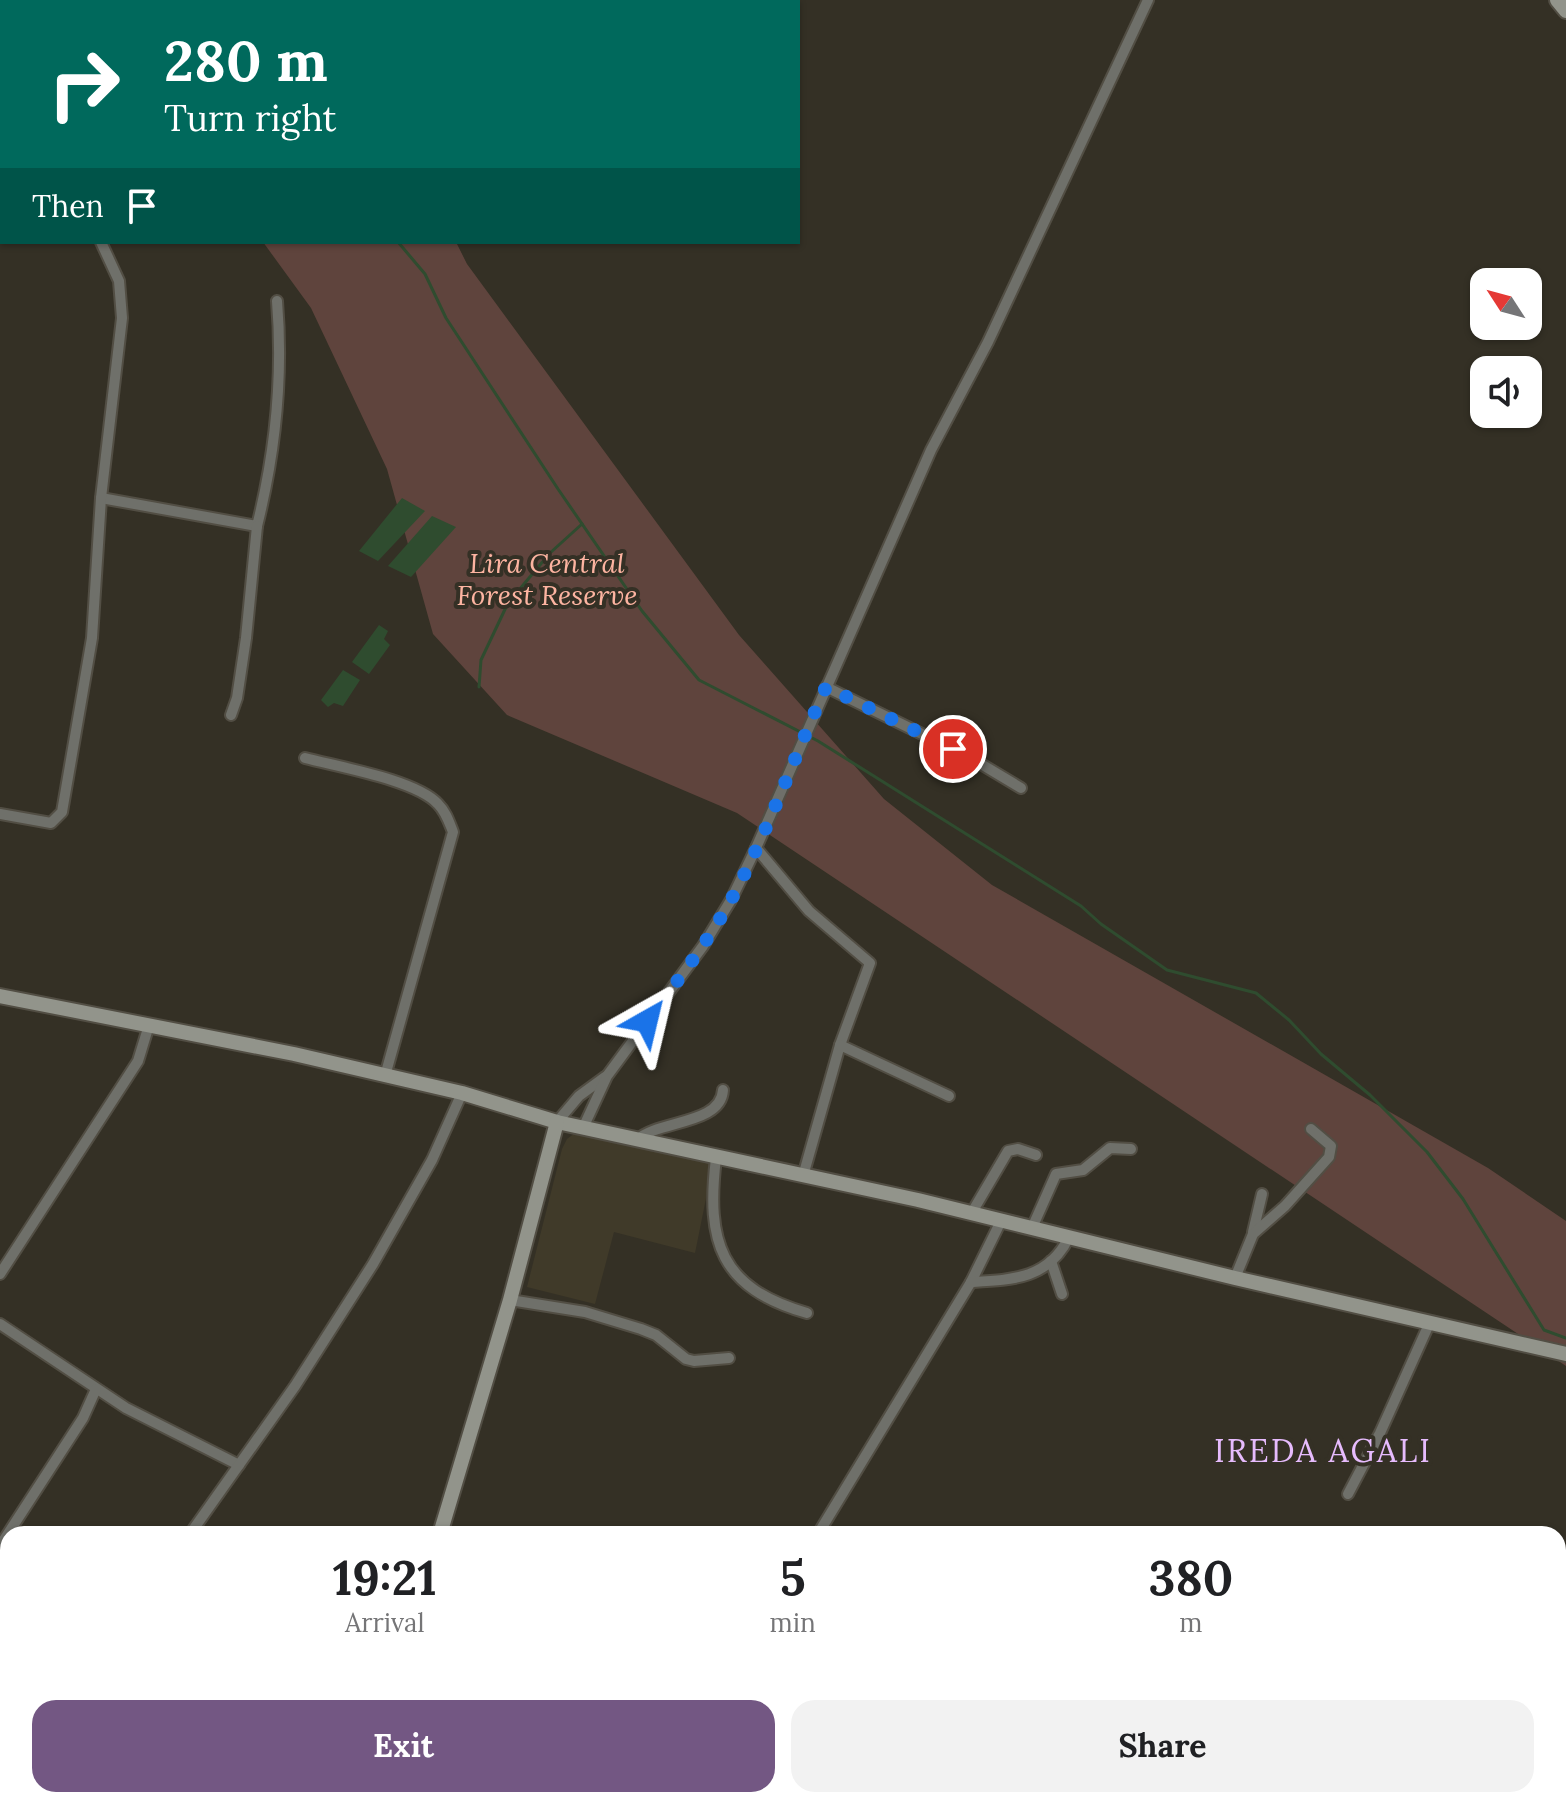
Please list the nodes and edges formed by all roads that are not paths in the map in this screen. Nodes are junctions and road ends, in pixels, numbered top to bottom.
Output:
1 (1148, 0) edge
2 (1557, 0) edge
3 (1566, 11) edge
4 (102, 244) edge
5 (277, 301) dead end
6 (101, 498) junction
7 (257, 526) junction
8 (826, 687) junction
9 (231, 715) dead end
10 (305, 758) dead end
11 (1021, 788) dead end
12 (0, 814) edge
13 (756, 848) junction
14 (0, 996) edge
15 (149, 1025) junction
16 (840, 1045) junction
17 (385, 1076) junction
18 (607, 1076) junction
19 (723, 1090) dead end
20 (462, 1093) junction
21 (949, 1096) dead end
22 (557, 1122) junction
23 (583, 1128) junction
24 (1311, 1129) dead end
25 (637, 1140) junction
26 (1131, 1149) dead end
27 (1036, 1155) dead end
28 (716, 1158) junction
29 (803, 1176) junction
30 (1262, 1194) dead end
31 (971, 1214) junction
32 (1001, 1221) junction
33 (1032, 1228) junction
34 (1253, 1234) junction
35 (1069, 1237) junction
36 (1051, 1261) junction
37 (0, 1274) edge
38 (1235, 1278) junction
39 (971, 1282) junction
40 (1062, 1294) dead end
41 (510, 1300) junction
42 (807, 1313) dead end
43 (1430, 1322) junction
44 (0, 1324) edge
45 (1566, 1354) edge
46 (729, 1358) dead end
47 (96, 1389) junction
48 (239, 1465) junction
49 (1348, 1494) dead end
50 (13, 1526) edge
51 (196, 1526) edge
52 (442, 1526) edge
53 (823, 1526) edge

1 - 8 street
2 - 3 street
4 - 6 street
5 - 7 street
6 - 7 street
6 - 12 street
7 - 9 street
8 - 11 street
8 - 13 street
10 - 17 street
13 - 16 street
13 - 18 street
14 - 15 street
15 - 17 street
15 - 37 street
16 - 21 street
16 - 29 street
17 - 20 street
18 - 22 street
18 - 23 street
19 - 25 street
20 - 22 street
20 - 48 street
22 - 23 street
22 - 41 street
23 - 25 street
24 - 34 street
25 - 28 street
26 - 33 street
27 - 31 street
28 - 29 street
28 - 42 street
29 - 31 street
30 - 34 street
31 - 32 street
32 - 33 street
32 - 39 street
33 - 35 street
34 - 38 street
35 - 36 street
35 - 38 street
36 - 39 street
36 - 40 street
38 - 43 street
39 - 53 street
41 - 46 street
41 - 52 street
43 - 45 street
43 - 49 street
44 - 47 street
47 - 48 street
47 - 50 street
48 - 51 street

